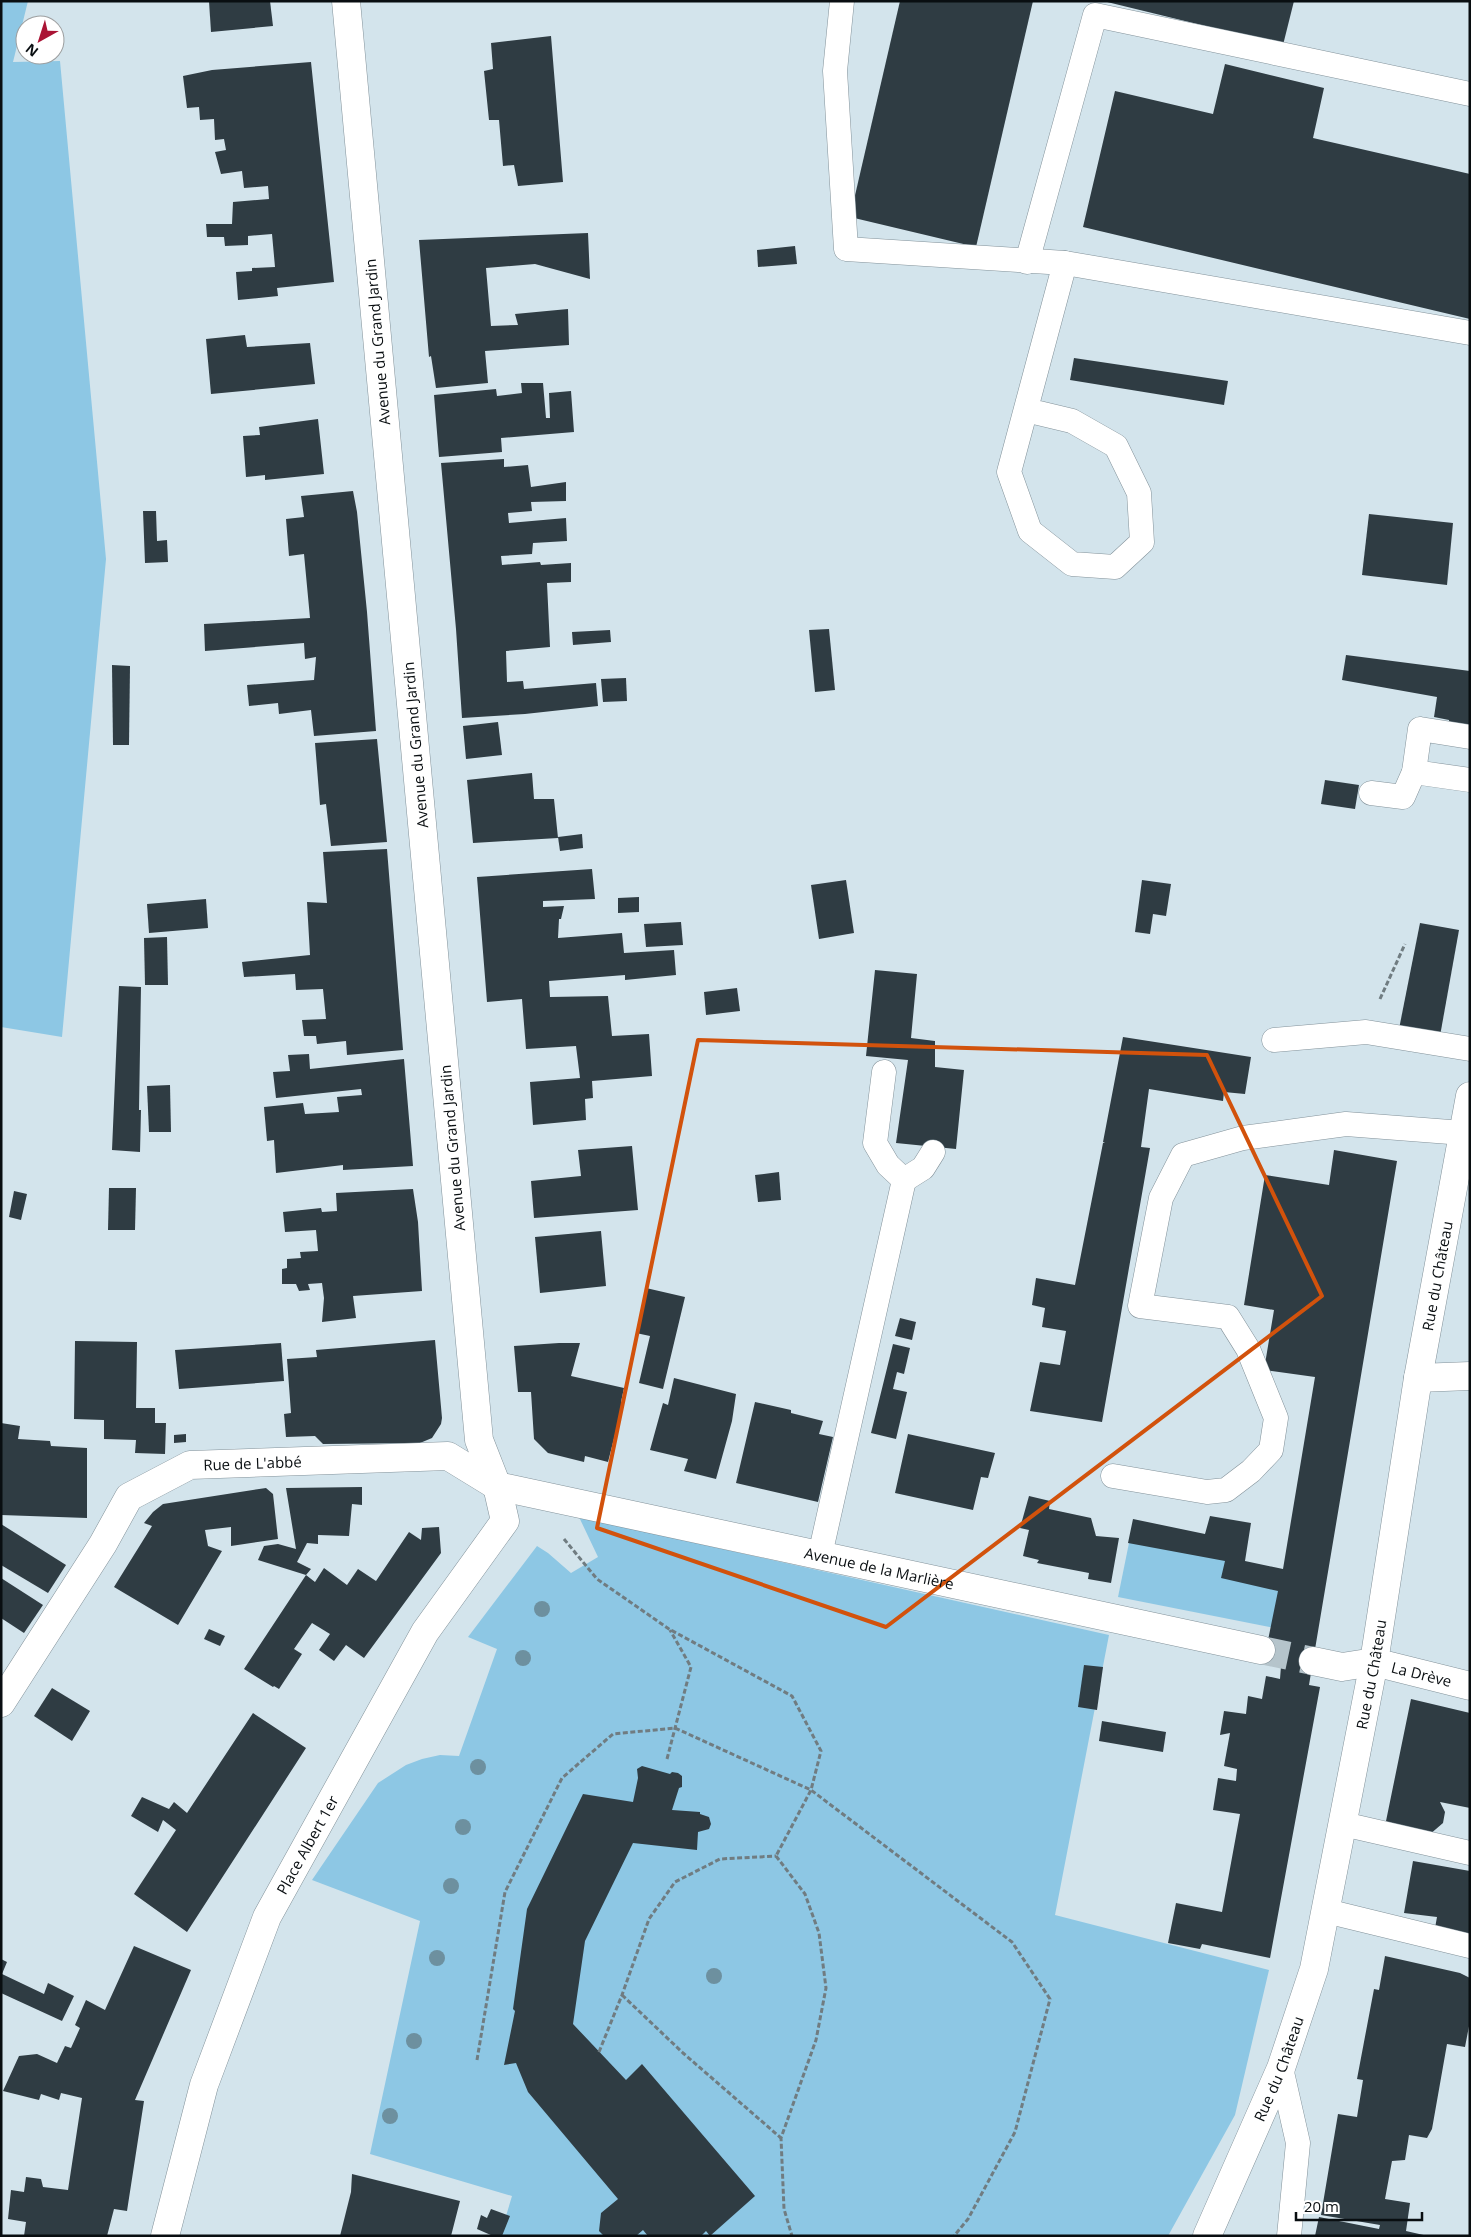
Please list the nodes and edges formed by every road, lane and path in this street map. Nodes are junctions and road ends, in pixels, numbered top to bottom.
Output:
1 (346, 1) edge
2 (842, 1) edge
3 (1470, 94) edge
4 (1027, 262) junction
5 (1065, 263) junction
6 (1470, 333) edge
7 (1026, 410) dead end
8 (1470, 737) edge
9 (1414, 772) junction
10 (1470, 780) edge
11 (1371, 793) dead end
12 (1405, 944) dead end
13 (1366, 1032) junction
14 (1274, 1040) dead end
15 (1470, 1048) edge
16 (884, 1072) dead end
17 (1470, 1096) edge
18 (1463, 1133) junction
19 (933, 1152) dead end
20 (904, 1180) junction
21 (1470, 1376) edge
22 (1418, 1378) junction
23 (1113, 1476) dead end
24 (497, 1486) junction
25 (558, 1532) dead end
26 (820, 1555) junction
27 (669, 1629) junction
28 (1261, 1650) tunnel mouth
29 (1313, 1662) tunnel mouth
30 (1374, 1662) junction
31 (1470, 1686) edge
32 (1, 1703) edge
33 (675, 1728) junction
34 (667, 1759) dead end
35 (811, 1790) junction
36 (1342, 1824) junction
37 (1470, 1853) edge
38 (776, 1856) junction
39 (1326, 1911) junction
40 (1470, 1946) edge
41 (622, 1995) junction
42 (599, 2052) dead end
43 (476, 2060) dead end
44 (1281, 2068) junction
45 (781, 2138) junction
46 (166, 2236) edge
47 (792, 2236) edge
48 (954, 2236) edge
49 (1207, 2236) edge
50 (1289, 2236) edge

1 - 24 street, Avenue du Grand Jardin
2 - 4 lane
3 - 4 lane
4 - 5 lane
5 - 6 lane
5 - 7 lane
8 - 9 lane
9 - 10 lane
9 - 11 lane
12 - 13 path
13 - 14 lane
13 - 15 lane
16 - 20 lane
17 - 18 street, Rue du Château
18 - 22 street, Rue du Château
18 - 23 lane
19 - 20 lane
20 - 26 lane
21 - 22 street
22 - 30 street, Rue du Château
24 - 26 street, Avenue de la Marlière
24 - 32 street, Rue de L'abbé
24 - 46 street, Place Albert 1er
25 - 27 path
26 - 28 street, Avenue de la Marlière
27 - 33 path
27 - 35 path
29 - 30 street
30 - 31 street, La Drève
30 - 36 street, Rue du Château
33 - 34 path
33 - 35 path
33 - 43 path
35 - 38 path
35 - 48 path
36 - 37 lane
36 - 39 street, Rue du Château
38 - 41 path
38 - 45 path
39 - 40 lane
39 - 44 street, Rue du Château
41 - 42 path
41 - 45 path
44 - 49 street, Rue du Château
44 - 50 lane
45 - 47 path

